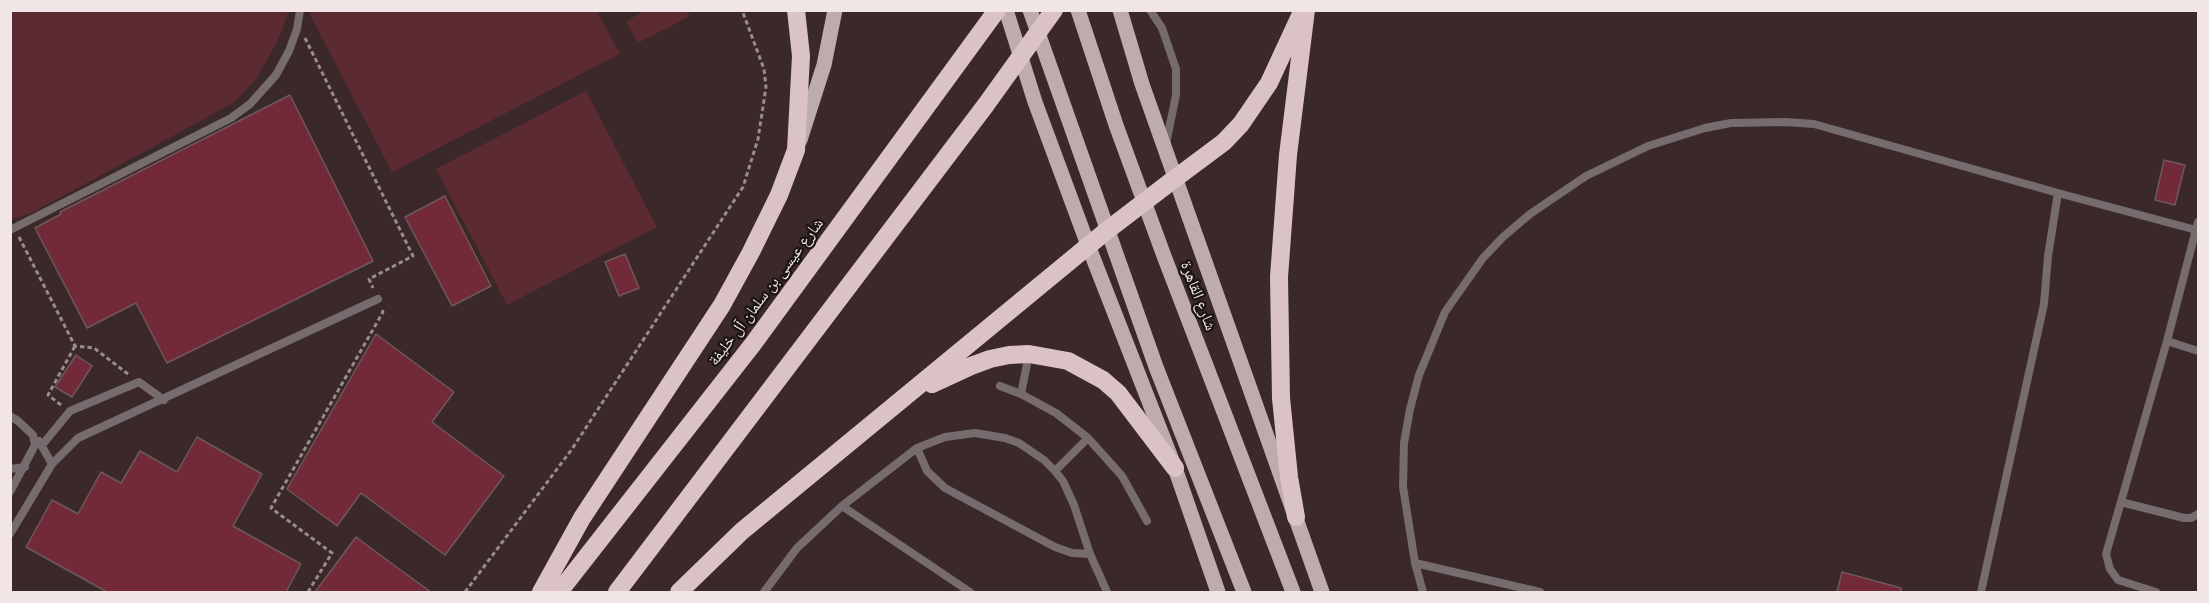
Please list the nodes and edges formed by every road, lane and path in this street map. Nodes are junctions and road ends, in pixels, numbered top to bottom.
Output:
1 (300, 10) edge
2 (742, 10) edge
3 (796, 10) edge
4 (836, 10) edge
5 (997, 10) edge
6 (1006, 10) edge
7 (1030, 10) edge
8 (1054, 10) edge
9 (1078, 10) edge
10 (1120, 10) edge
11 (1150, 10) edge
12 (1304, 10) edge
13 (1165, 147) junction
14 (796, 150) junction
15 (1172, 180) junction
16 (2058, 193) junction
17 (2198, 227) edge
18 (12, 229) edge
19 (1088, 245) junction
20 (378, 299) dead end
21 (2167, 341) junction
22 (75, 346) junction
23 (2199, 351) edge
24 (1029, 354) junction
25 (139, 382) junction
26 (1000, 386) dead end
27 (1022, 394) junction
28 (906, 397) junction
29 (164, 400) junction
30 (70, 411) junction
31 (10, 416) edge
32 (33, 435) junction
33 (1088, 438) junction
34 (43, 444) junction
35 (917, 448) junction
36 (52, 464) junction
37 (25, 466) junction
38 (1175, 468) junction
39 (10, 469) edge
40 (1055, 471) junction
41 (10, 492) edge
42 (2121, 502) junction
43 (842, 506) junction
44 (2199, 513) edge
45 (1296, 516) junction
46 (1146, 521) dead end
47 (10, 534) edge
48 (1090, 554) junction
49 (1415, 563) junction
50 (1509, 589) edge
51 (2135, 590) edge
52 (465, 592) edge
53 (541, 592) edge
54 (559, 592) edge
55 (617, 592) edge
56 (679, 592) edge
57 (764, 592) edge
58 (970, 592) edge
59 (1107, 592) edge
60 (1218, 592) edge
61 (1244, 592) edge
62 (1293, 592) edge
63 (1322, 592) edge
64 (1423, 592) edge
65 (1540, 592) edge
66 (1981, 592) edge
67 (2156, 592) edge

1 - 18 lane
2 - 52 path
3 - 14 highway
4 - 14 main road
5 - 54 highway, شارع عيسى بن سلمان آل خليفة
6 - 19 main road
7 - 61 main road
8 - 55 highway, bridge
9 - 62 main road, شارع القاهرة
10 - 13 main road
11 - 13 lane
12 - 15 highway
12 - 45 highway
13 - 15 main road
14 - 53 highway
15 - 19 highway, bridge
15 - 45 main road
16 - 17 lane
16 - 49 lane
16 - 66 lane
17 - 21 lane
18 - 22 path
19 - 28 highway
19 - 38 main road
20 - 29 lane
21 - 23 lane
21 - 42 lane
22 - 25 path
22 - 30 path
24 - 27 lane
24 - 28 highway
24 - 38 highway
25 - 29 lane
25 - 30 lane
26 - 27 lane
27 - 33 lane
28 - 56 highway
29 - 36 lane
30 - 34 lane
31 - 32 lane
32 - 34 lane
32 - 37 lane
33 - 40 lane
33 - 46 lane
34 - 36 lane
35 - 40 lane
35 - 43 lane
35 - 48 lane
36 - 47 lane
37 - 39 lane
37 - 41 lane
38 - 60 main road
40 - 48 lane
42 - 44 lane
42 - 51 lane
43 - 57 lane
43 - 58 lane
45 - 63 main road
48 - 59 lane
49 - 50 lane
49 - 64 lane
50 - 65 lane
51 - 67 lane

